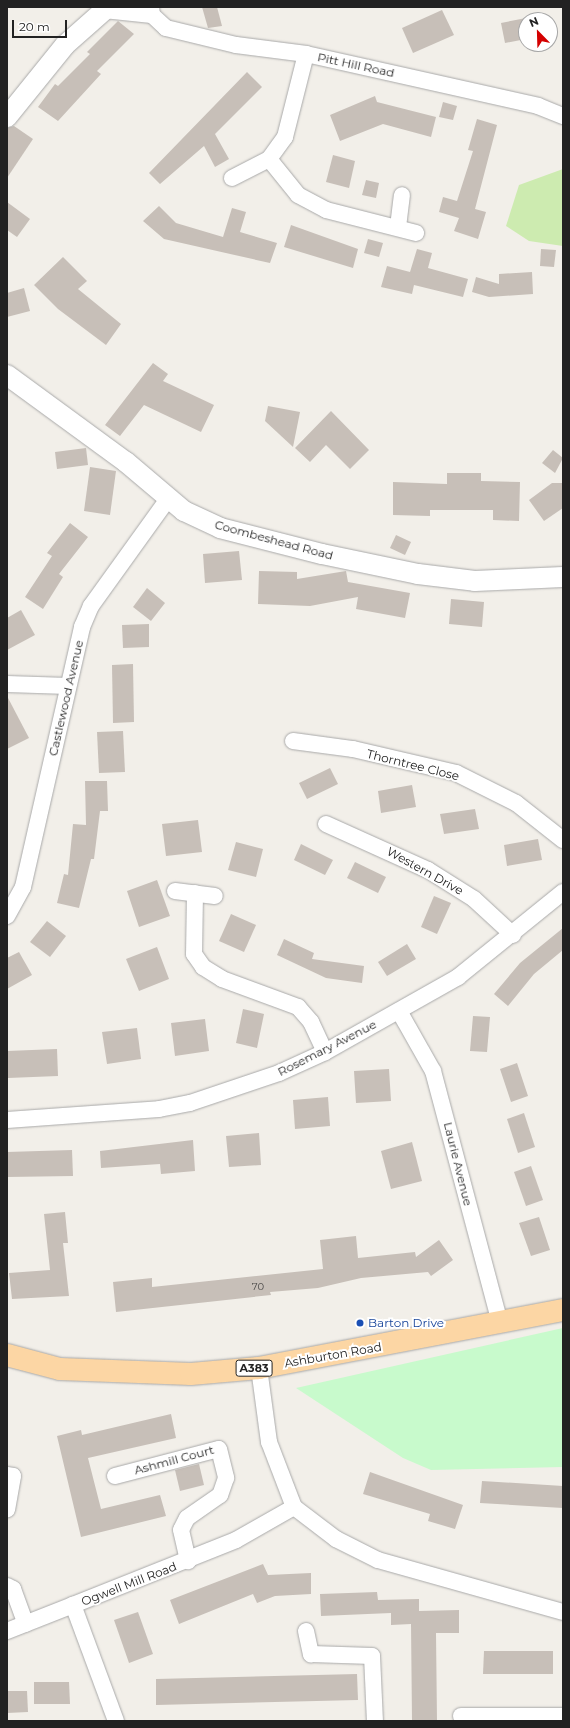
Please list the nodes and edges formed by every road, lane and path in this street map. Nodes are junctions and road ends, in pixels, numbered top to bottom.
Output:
1 (106, 9) edge
2 (151, 11) edge
3 (306, 54) junction
4 (563, 116) edge
5 (7, 117) edge
6 (269, 160) junction
7 (232, 178) dead end
8 (402, 195) dead end
9 (398, 227) junction
10 (416, 233) dead end
11 (7, 375) edge
12 (168, 499) junction
13 (563, 577) edge
14 (7, 684) edge
15 (68, 686) junction
16 (293, 741) dead end
17 (325, 824) dead end
18 (563, 840) edge
19 (175, 891) dead end
20 (563, 892) edge
21 (195, 894) junction
22 (215, 896) dead end
23 (7, 916) edge
24 (513, 935) junction
25 (399, 1011) junction
26 (325, 1052) junction
27 (7, 1120) edge
28 (563, 1310) edge
29 (500, 1323) junction
30 (7, 1355) edge
31 (259, 1368) junction
32 (7, 1475) edge
33 (115, 1476) dead end
34 (294, 1507) junction
35 (7, 1509) edge
36 (188, 1561) junction
37 (7, 1586) edge
38 (73, 1605) junction
39 (563, 1612) edge
40 (26, 1624) junction
41 (7, 1630) edge
42 (306, 1630) dead end
43 (461, 1716) dead end
44 (563, 1716) edge
45 (115, 1721) edge
46 (375, 1721) edge

1 - 2 street, Pitt Hill Road
1 - 5 street
2 - 3 street, Pitt Hill Road
3 - 4 street, Pitt Hill Road
3 - 6 street
6 - 7 street
6 - 9 street
8 - 9 street
9 - 10 street
11 - 12 street, Coombeshead Road
12 - 13 street, Coombeshead Road
12 - 15 street, Castlewood Avenue
14 - 15 street
15 - 23 street, Castlewood Avenue
16 - 18 street, Thorntree Close
17 - 24 street, Western Drive
19 - 21 street
20 - 24 street, Rosemary Avenue
21 - 22 street
21 - 26 street
24 - 25 street, Rosemary Avenue
25 - 26 street, Rosemary Avenue
25 - 29 street, Laurie Avenue
26 - 27 street, Rosemary Avenue
28 - 29 main road, Ashburton Road / A383
29 - 31 main road, Ashburton Road / A383
30 - 31 main road, Ashburton Road / A383
31 - 34 street
32 - 35 street
33 - 36 street, Ashmill Court
34 - 36 street, Ogwell Mill Road
34 - 39 street
36 - 38 street, Ogwell Mill Road
37 - 40 street
38 - 40 street
38 - 45 street, Ogwell Mill Road
40 - 41 street
42 - 46 street
43 - 44 street

